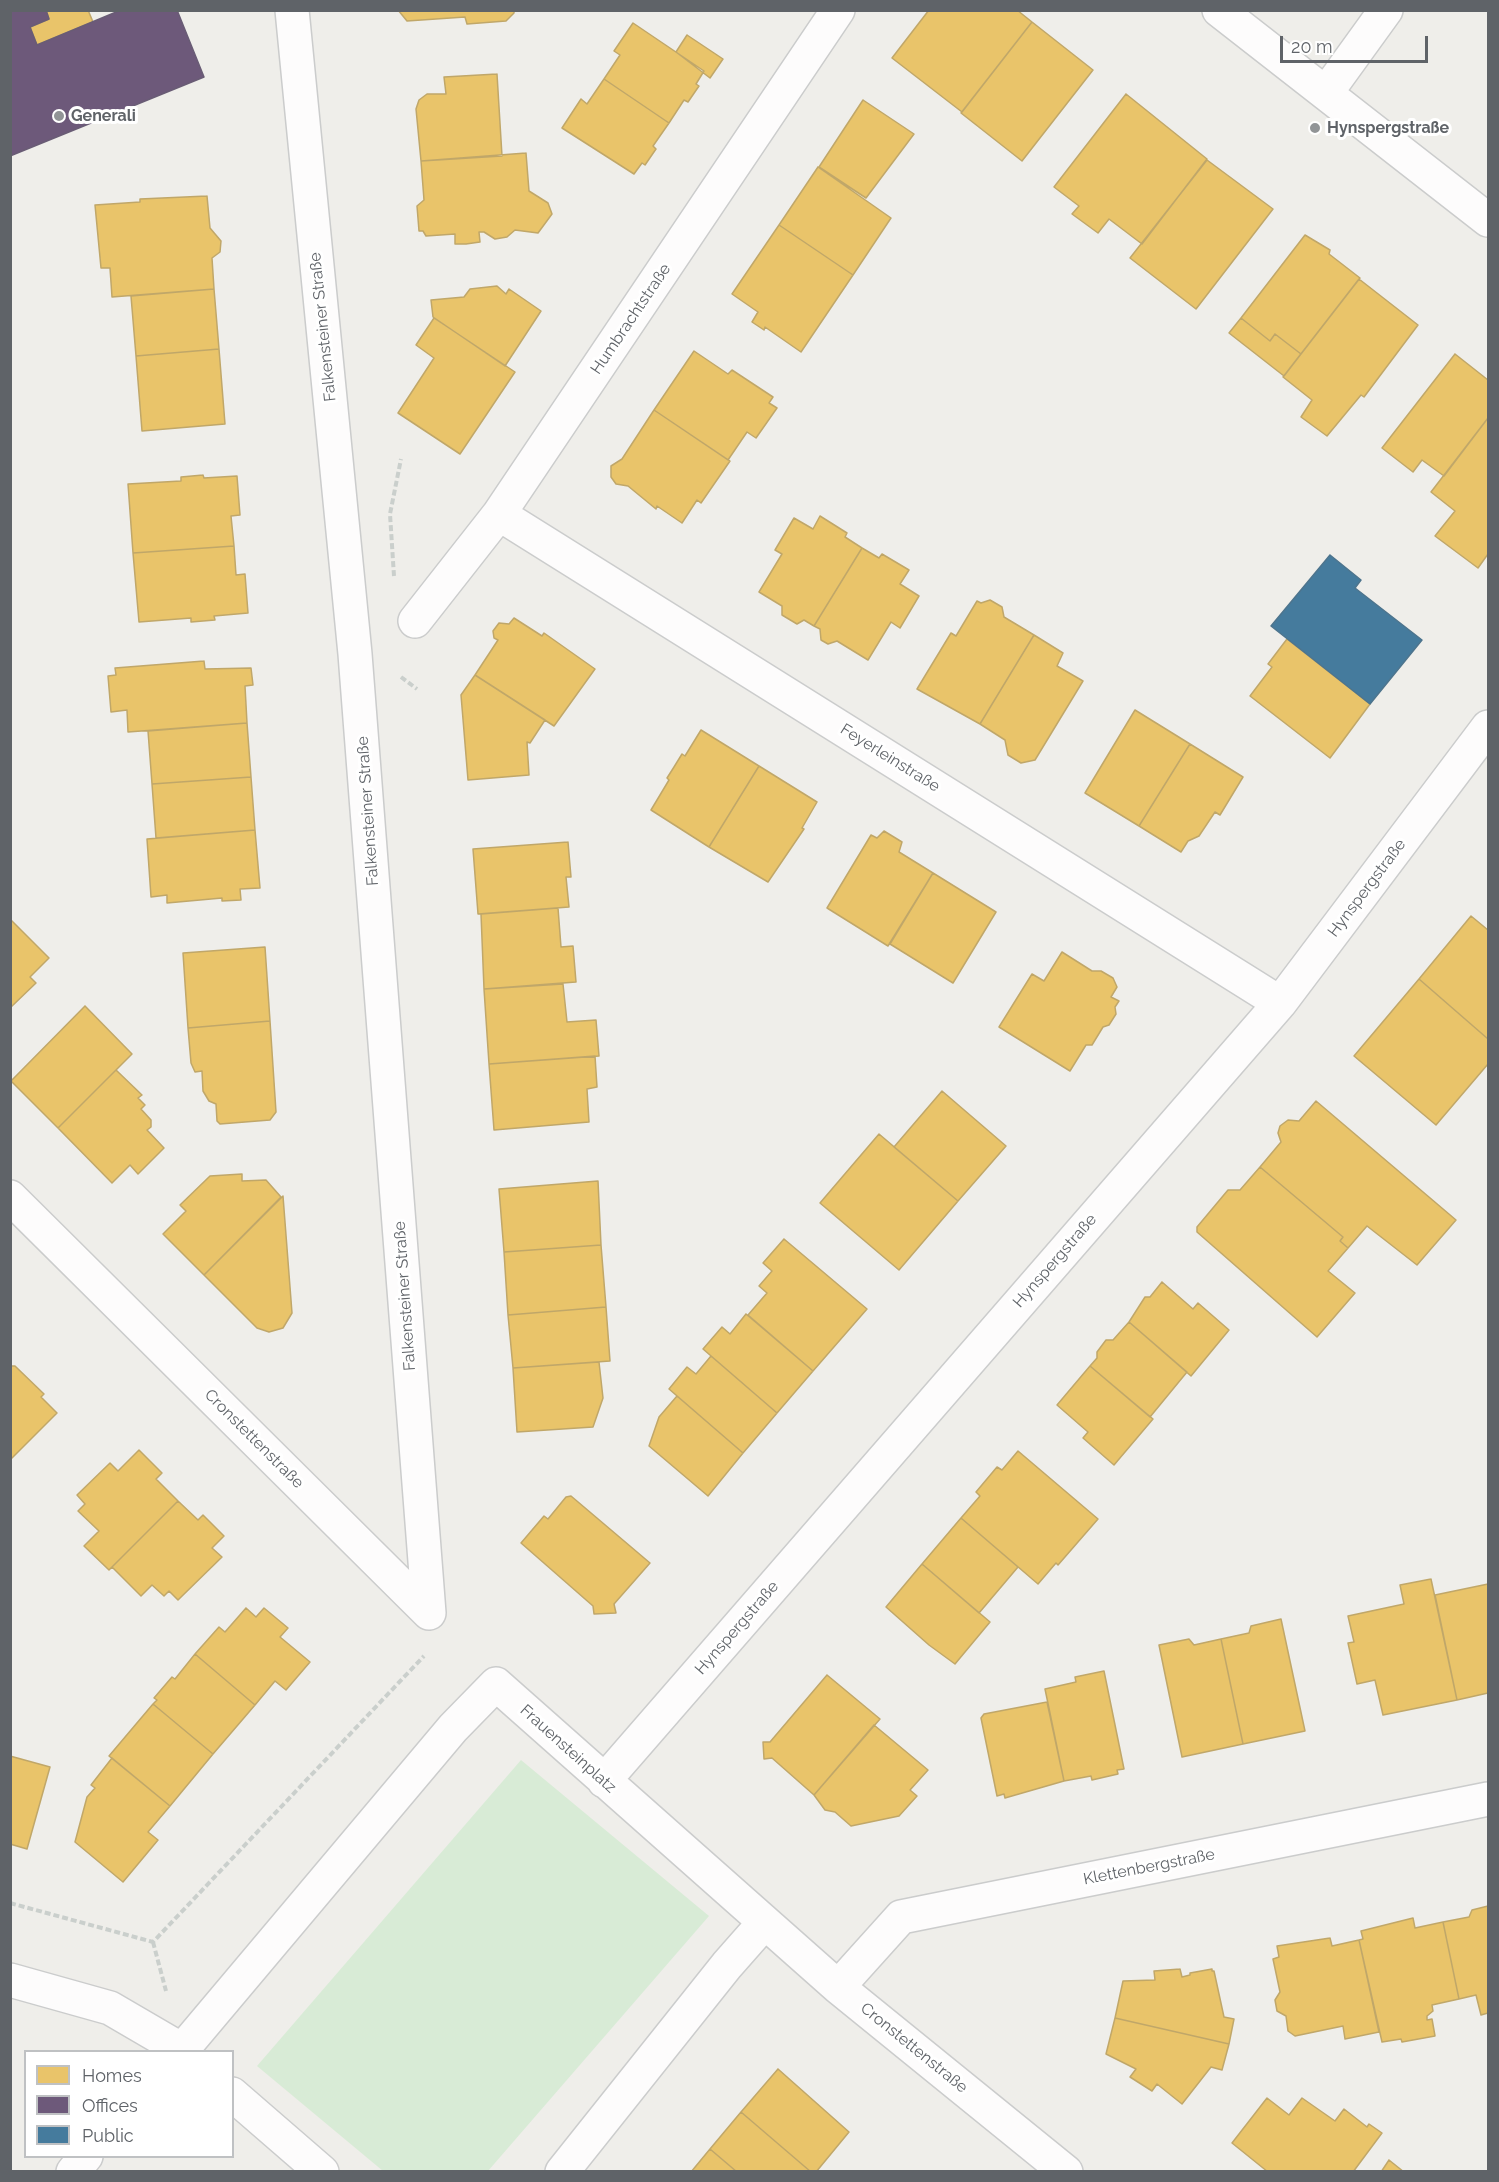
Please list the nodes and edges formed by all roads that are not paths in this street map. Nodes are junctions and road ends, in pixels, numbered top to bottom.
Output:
1 (292, 10) edge
2 (838, 10) edge
3 (1219, 10) edge
4 (1386, 10) edge
5 (1326, 93) junction
6 (1488, 220) edge
7 (499, 514) junction
8 (415, 621) dead end
9 (1488, 727) edge
10 (1280, 1003) junction
11 (10, 1197) edge
12 (438, 1622) joint
13 (604, 1781) junction
14 (1488, 1798) edge
15 (764, 1923) junction
16 (10, 1980) edge
17 (838, 1987) junction
18 (180, 2050) edge
19 (183, 2050) edge
20 (234, 2096) edge
21 (85, 2158) edge
22 (73, 2172) edge
23 (322, 2172) edge
24 (562, 2172) edge
25 (1066, 2172) edge

1 - 12 street, Falkensteiner Straße
2 - 7 street, Humbrachtstraße
3 - 5 street
4 - 5 street
5 - 6 street
7 - 8 street, Humbrachtstraße
7 - 10 street, Feyerleinstraße
9 - 10 street, Hynspergstraße
10 - 13 street, Hynspergstraße
11 - 12 street, Cronstettenstraße
13 - 15 street, Frauensteinplatz
13 - 19 street, Frauensteinplatz
14 - 17 street, Klettenbergstraße
15 - 17 street, Cronstettenstraße
15 - 24 street
16 - 18 street
17 - 25 street, Cronstettenstraße
20 - 23 street
21 - 22 street

